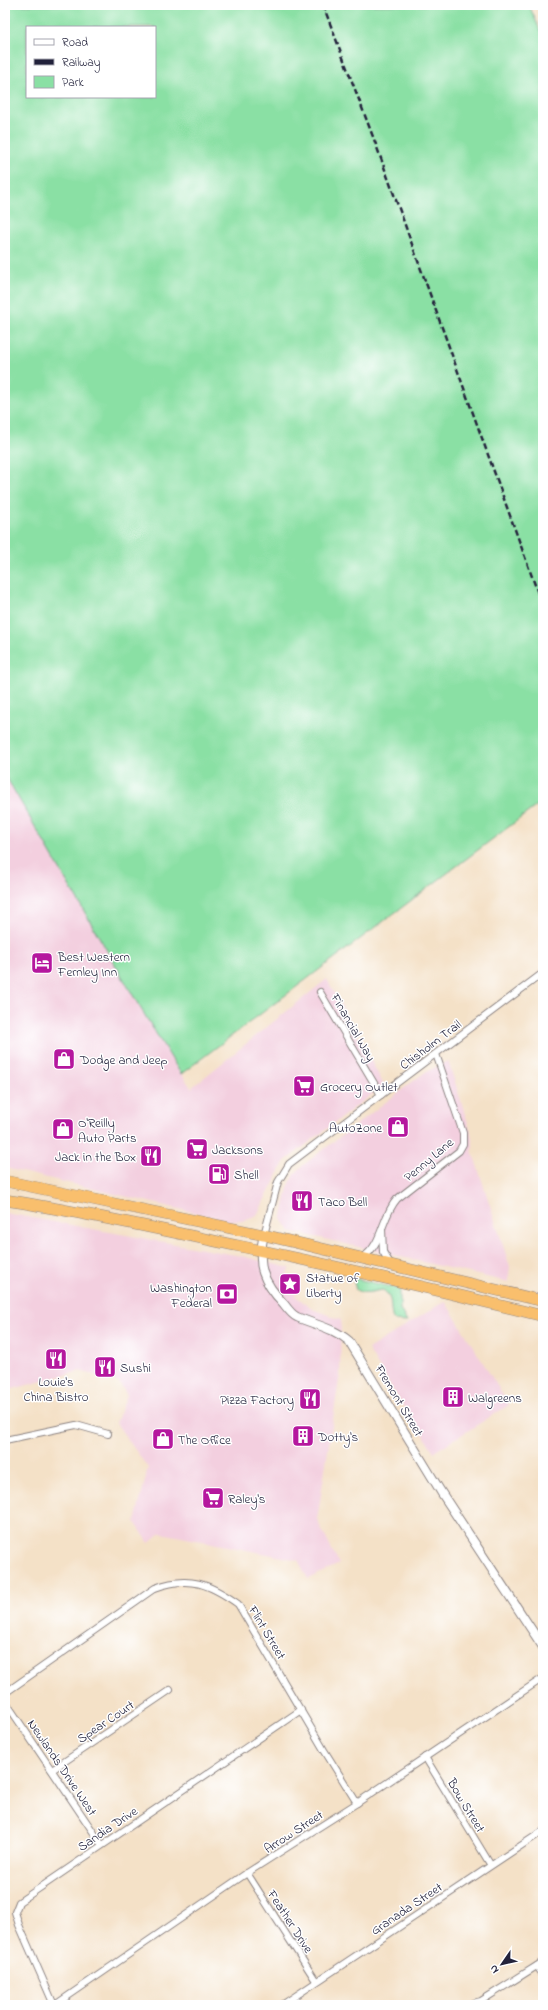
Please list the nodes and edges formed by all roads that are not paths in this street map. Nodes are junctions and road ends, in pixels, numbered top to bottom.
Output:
1 (543, 973) edge
2 (320, 992) dead end
3 (436, 1054) junction
4 (381, 1095) junction
5 (5, 1181) edge
6 (278, 1182) joint
7 (5, 1200) edge
8 (382, 1229) junction
9 (264, 1235) junction
10 (260, 1250) junction
11 (362, 1258) junction
12 (390, 1264) junction
13 (543, 1301) edge
14 (543, 1316) edge
15 (108, 1434) dead end
16 (5, 1440) edge
17 (543, 1647) edge
18 (543, 1678) edge
19 (170, 1690) dead end
20 (5, 1693) edge
21 (5, 1701) edge
22 (301, 1710) junction
23 (425, 1757) junction
24 (52, 1770) junction
25 (357, 1803) junction
26 (543, 1831) edge
27 (102, 1845) junction
28 (490, 1864) junction
29 (247, 1873) junction
30 (543, 1962) edge
31 (537, 1966) junction
32 (543, 1975) edge
33 (316, 1981) junction
34 (55, 2005) edge
35 (282, 2005) edge
36 (466, 2005) edge

1 - 3 street, Chisholm Trail
2 - 4 street, Financial Way
3 - 4 street, Chisholm Trail
3 - 8 street, Penny Lane
4 - 6 street, Chisholm Trail
5 - 9 highway
6 - 9 street, Fremont Street
7 - 10 highway
8 - 11 street, Penny Lane
8 - 12 street, Penny Lane
9 - 10 street, Fremont Street
9 - 11 highway
10 - 14 highway
10 - 17 street, Fremont Street
11 - 12 highway
12 - 13 highway
15 - 16 street
18 - 23 street, Arrow Street
19 - 24 street, Spear Court
20 - 22 street, Flint Street
21 - 24 street, Newlands Drive West
22 - 25 street, Flint Street
22 - 27 street, Sandia Drive
23 - 25 street, Arrow Street
23 - 28 street, Bow Street
24 - 27 street, Newlands Drive West
25 - 29 street, Arrow Street
26 - 28 street, Granada Street
27 - 34 street, Sandia Drive
28 - 33 street, Granada Street
29 - 33 street, Feather Drive
29 - 34 street, Arrow Street
30 - 31 street
31 - 32 street
31 - 36 street
33 - 35 street, Granada Street

